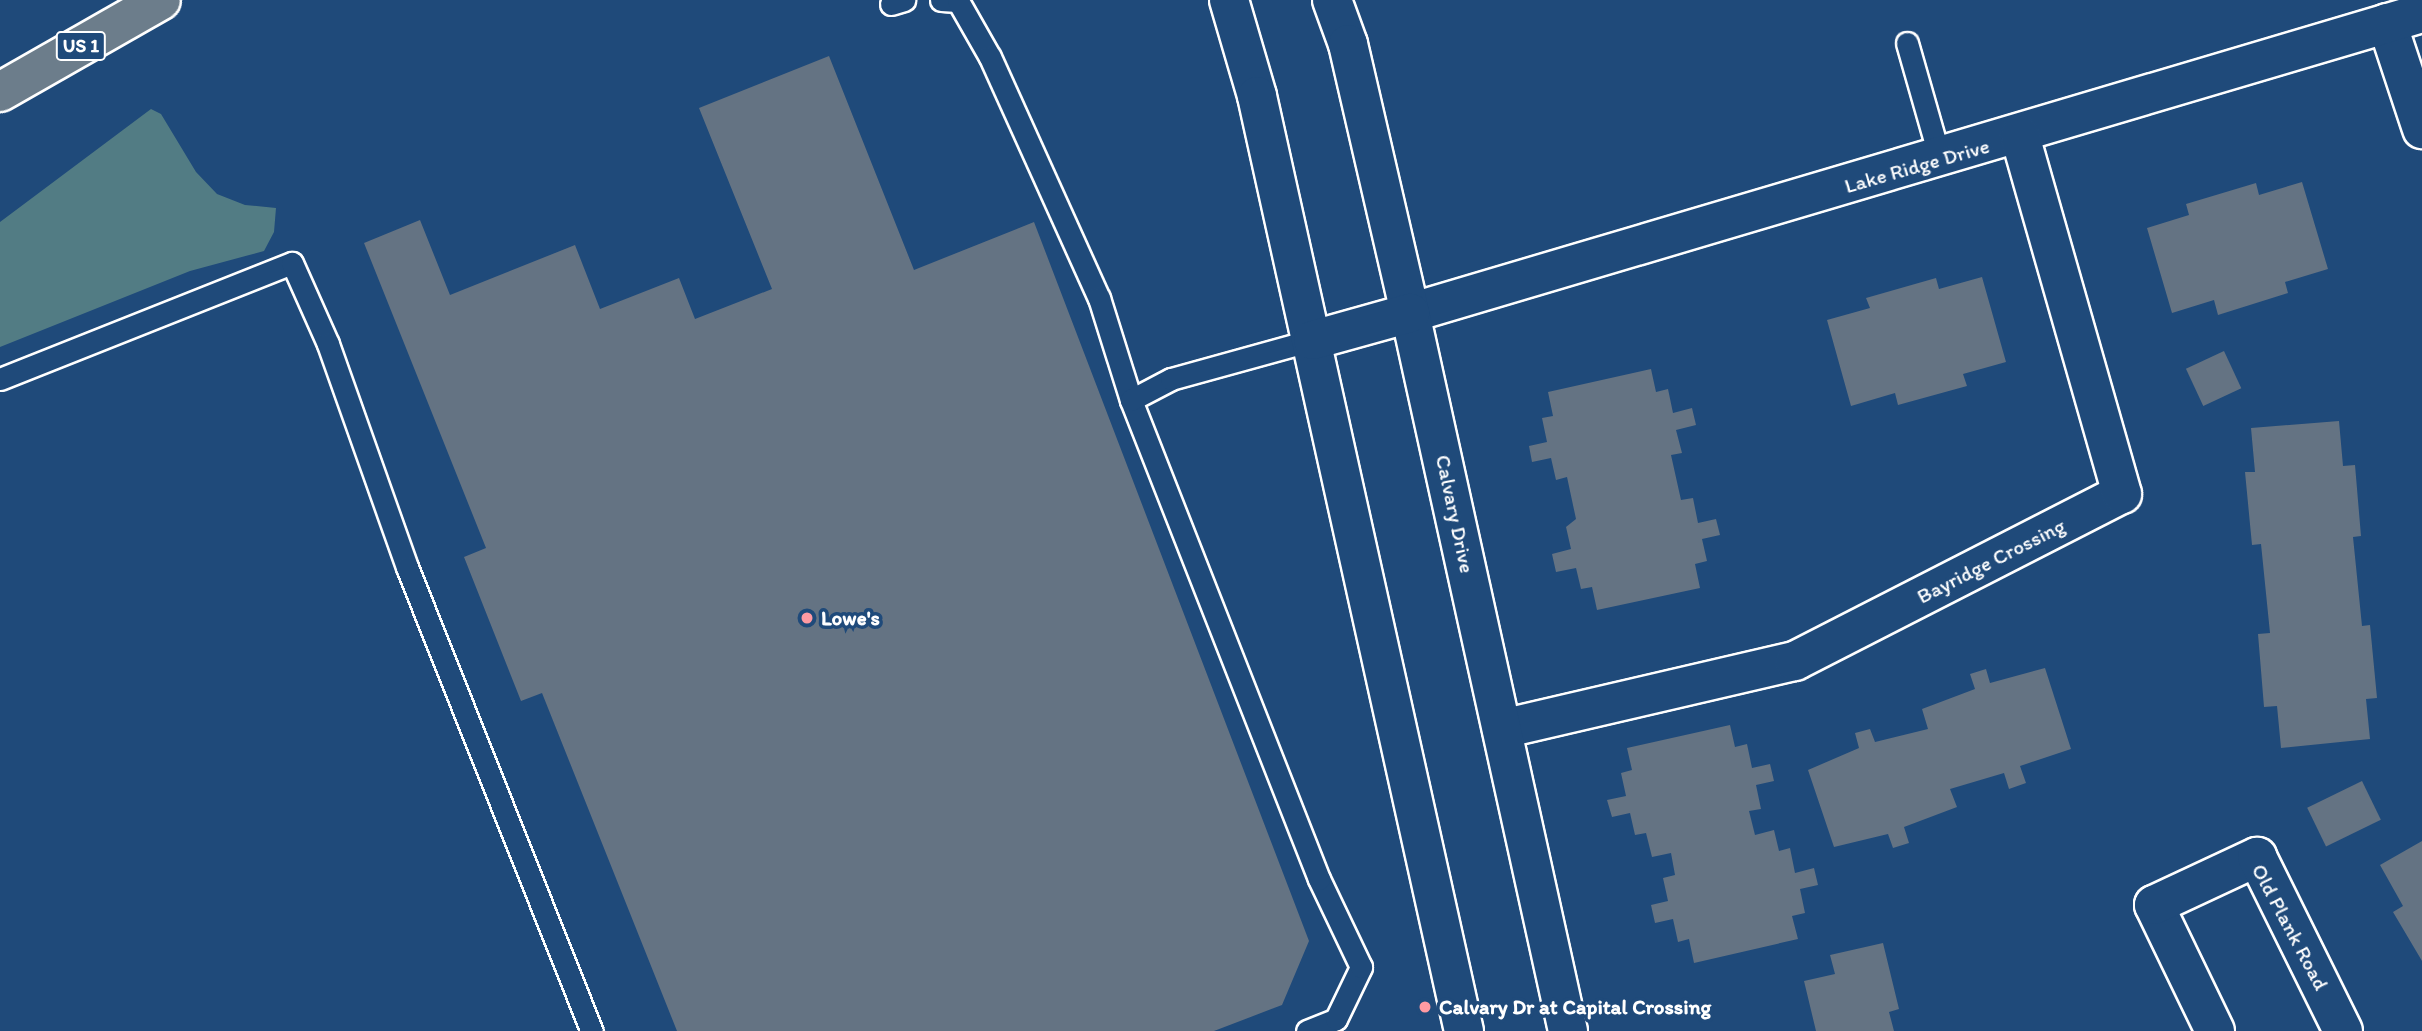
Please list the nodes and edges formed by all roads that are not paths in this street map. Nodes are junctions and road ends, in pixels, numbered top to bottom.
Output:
1 (161, 0) edge
2 (941, 0) edge
3 (1229, 0) edge
4 (1332, 0) edge
5 (2405, 18) edge
6 (1907, 43) dead end
7 (0, 92) edge
8 (2422, 129) edge
9 (2020, 135) junction
10 (1940, 159) junction
11 (1410, 313) junction
12 (1313, 340) junction
13 (0, 379) edge
14 (1132, 400) junction
15 (1502, 729) junction
16 (592, 1031) edge
17 (1307, 1031) edge
18 (1464, 1031) edge
19 (1568, 1031) edge
20 (2216, 1031) edge
21 (2343, 1031) edge

1 - 7 highway, US 1
2 - 14 lane
3 - 12 street
4 - 11 street, Calvary Drive
5 - 8 street
5 - 9 street, Lake Ridge Drive
6 - 10 lane
9 - 10 street, Lake Ridge Drive
9 - 15 street, Bayridge Crossing
10 - 11 street, Lake Ridge Drive
11 - 12 street, Lake Ridge Drive
11 - 15 street, Calvary Drive
12 - 14 lane
12 - 18 street
13 - 16 lane
14 - 17 lane
15 - 19 street, Calvary Drive
20 - 21 street, Old Plank Road

